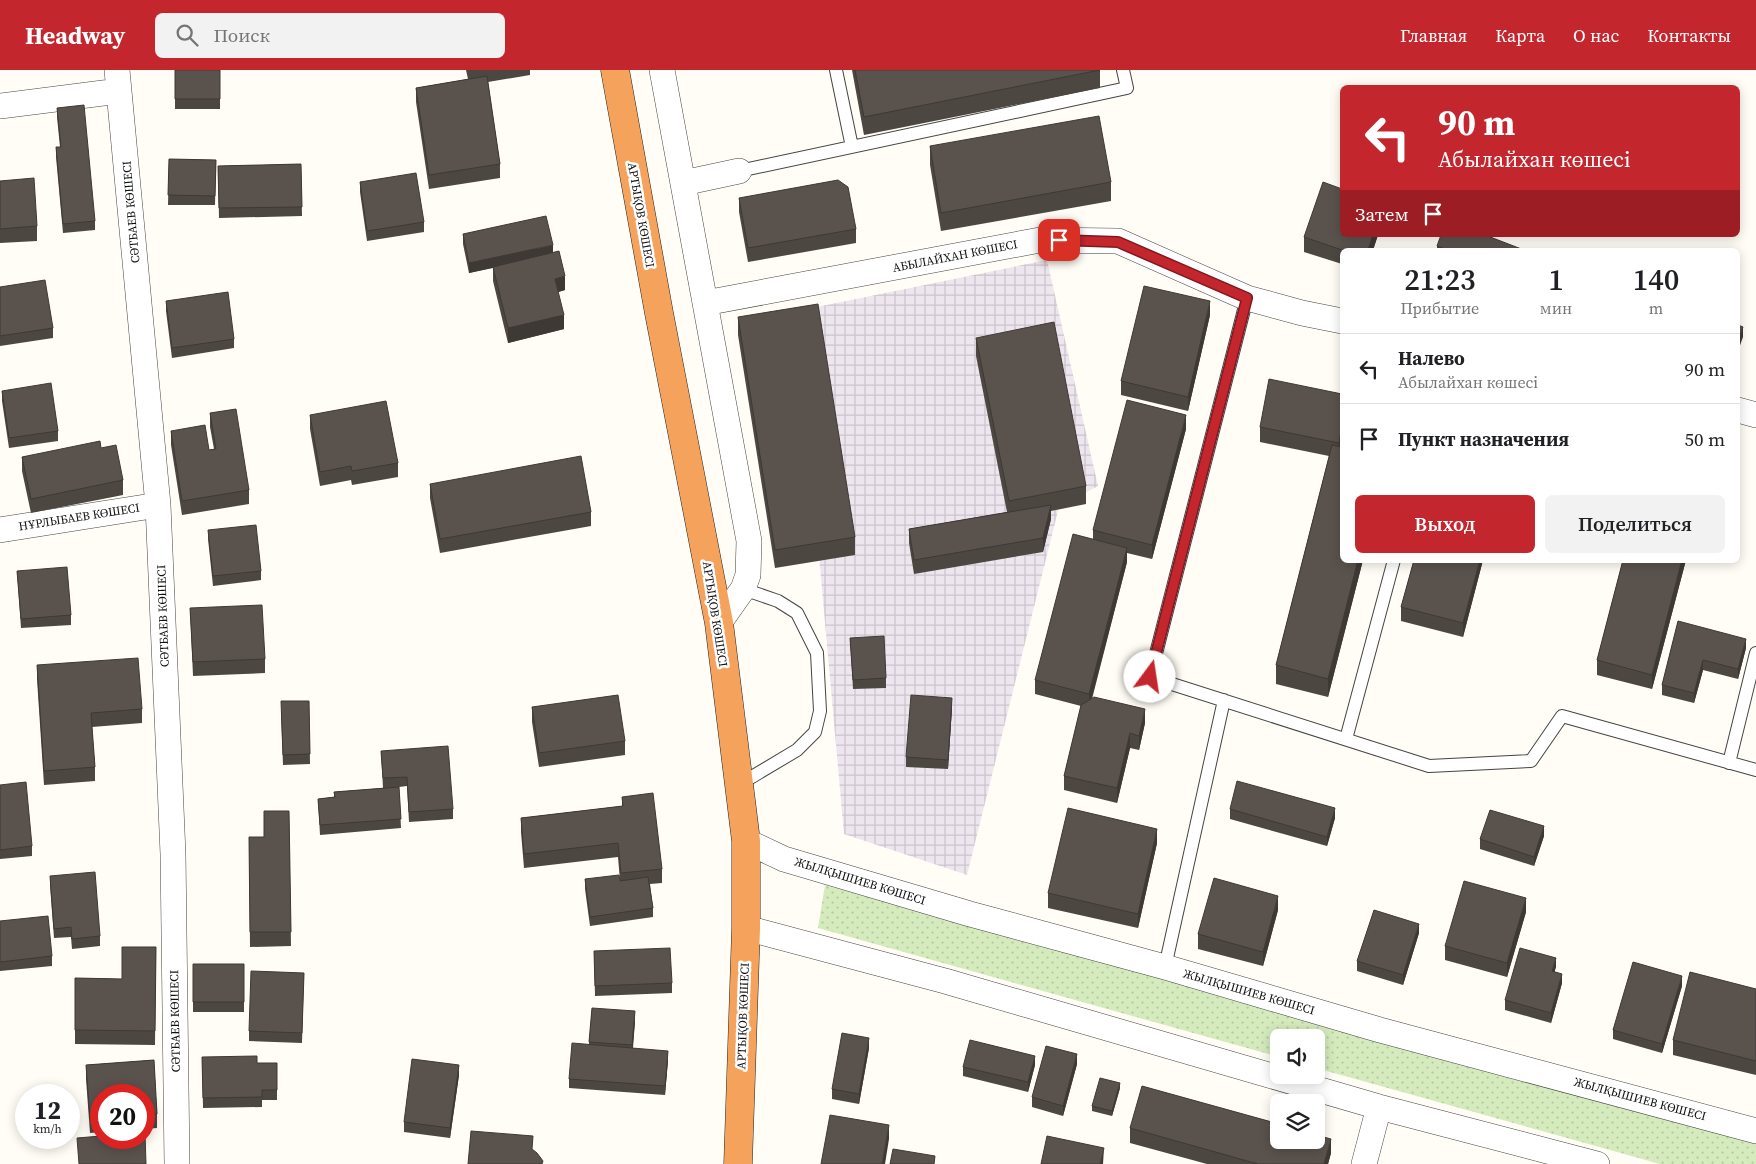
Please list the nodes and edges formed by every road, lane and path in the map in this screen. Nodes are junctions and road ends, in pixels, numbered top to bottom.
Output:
1 (615, 70) edge
2 (662, 70) edge
3 (836, 70) edge
4 (1123, 70) edge
5 (118, 80) edge
6 (0, 106) edge
7 (852, 147) junction
8 (739, 171) joint
9 (683, 184) junction
10 (1247, 298) junction
11 (705, 303) junction
12 (1340, 321) edge
13 (1740, 411) edge
14 (1756, 415) edge
15 (158, 505) junction
16 (0, 530) edge
17 (1393, 563) edge
18 (743, 589) junction
19 (719, 623) junction
20 (1756, 653) edge
21 (1224, 700) junction
22 (1346, 739) junction
23 (1729, 763) junction
24 (1756, 770) edge
25 (740, 784) junction
26 (746, 841) junction
27 (746, 928) junction
28 (1165, 967) junction
29 (1379, 1107) junction
30 (1756, 1131) edge
31 (177, 1164) edge
32 (738, 1164) edge
33 (1364, 1164) edge
34 (1597, 1164) edge

1 - 19 highway, АРТЫҚОВ КӨШЕСІ
2 - 9 street
3 - 7 lane
4 - 7 lane
5 - 6 street
5 - 15 street, СӘТБАЕВ КӨШЕСІ
7 - 8 lane
8 - 9 street
9 - 11 street
10 - 11 street, АБЫЛАЙХАН КӨШЕСІ
10 - 12 street, АБЫЛАЙХАН КӨШЕСІ
10 - 21 lane
11 - 18 street
13 - 14 street
15 - 16 street, НҰРЛЫБАЕВ КӨШЕСІ
15 - 31 street, СӘТБАЕВ КӨШЕСІ
17 - 22 lane
18 - 19 street
18 - 25 lane
19 - 25 highway, АРТЫҚОВ КӨШЕСІ
20 - 23 lane
21 - 22 lane
21 - 28 lane
22 - 23 lane
23 - 24 lane
25 - 26 highway, АРТЫҚОВ КӨШЕСІ
26 - 27 highway, АРТЫҚОВ КӨШЕСІ
26 - 28 street, ЖЫЛҚЫШИЕВ КӨШЕСІ
27 - 29 street
27 - 32 highway, АРТЫҚОВ КӨШЕСІ
28 - 30 street, ЖЫЛҚЫШИЕВ КӨШЕСІ
29 - 33 street
29 - 34 street

